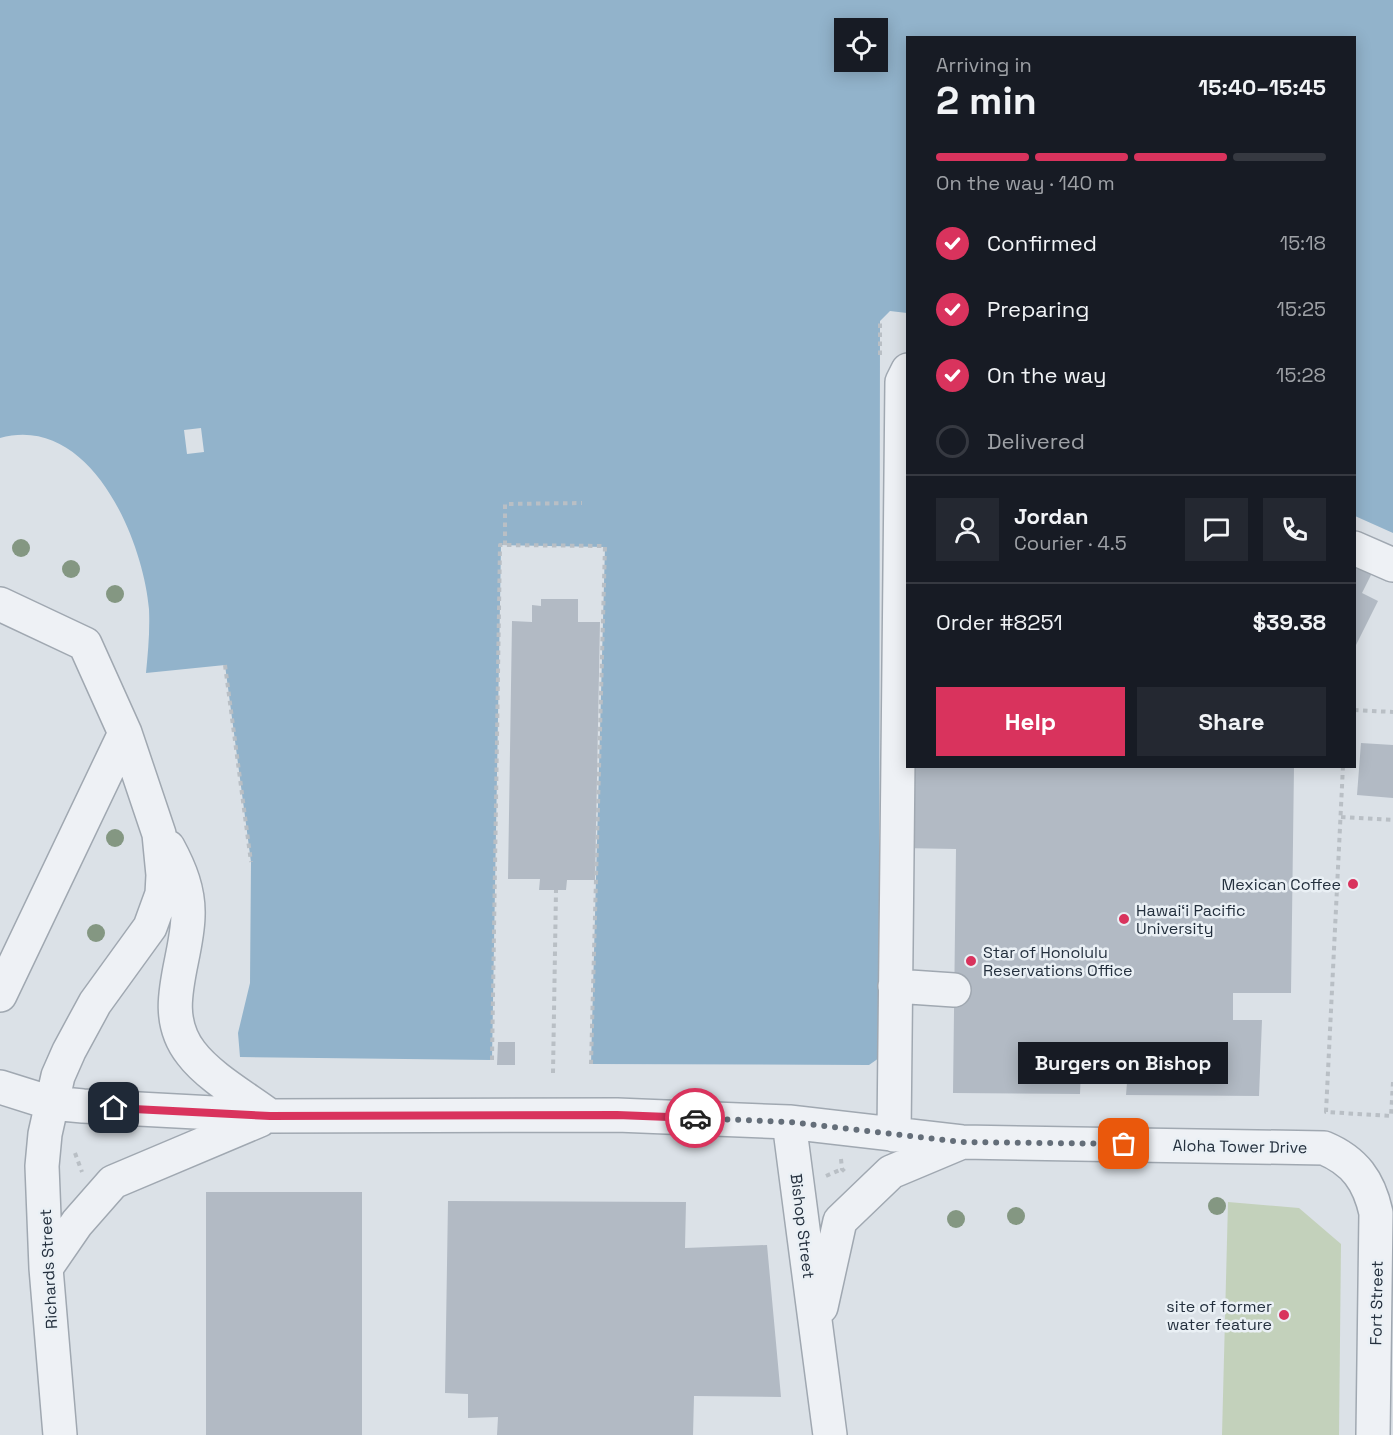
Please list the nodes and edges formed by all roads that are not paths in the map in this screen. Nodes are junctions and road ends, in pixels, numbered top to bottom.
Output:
1 (906, 373) edge
2 (1356, 549) edge
3 (1393, 565) edge
4 (0, 604) edge
5 (125, 733) junction
6 (159, 834) junction
7 (895, 986) junction
8 (954, 990) dead end
9 (0, 995) edge
10 (0, 1087) edge
11 (51, 1103) junction
12 (270, 1116) junction
13 (789, 1122) junction
14 (894, 1135) junction
15 (962, 1142) junction
16 (1361, 1174) joint
17 (46, 1268) junction
18 (816, 1330) junction
19 (60, 1435) edge
20 (830, 1435) edge
21 (1373, 1435) edge

1 - 7 street
2 - 3 street
4 - 5 street
5 - 6 street
5 - 9 street
6 - 11 street, Richards Street
6 - 12 street
7 - 8 street
7 - 14 street
10 - 11 street, Aloha Tower Drive
11 - 12 street, Aloha Tower Drive
11 - 17 street, Richards Street
12 - 13 street, Aloha Tower Drive
12 - 17 street
13 - 14 street, Aloha Tower Drive
13 - 18 street, Bishop Street
14 - 15 street, Aloha Tower Drive
15 - 16 street, Aloha Tower Drive
15 - 18 street, Bishop Street
16 - 21 street, Fort Street
17 - 19 street, Richards Street
18 - 20 street, Bishop Street

